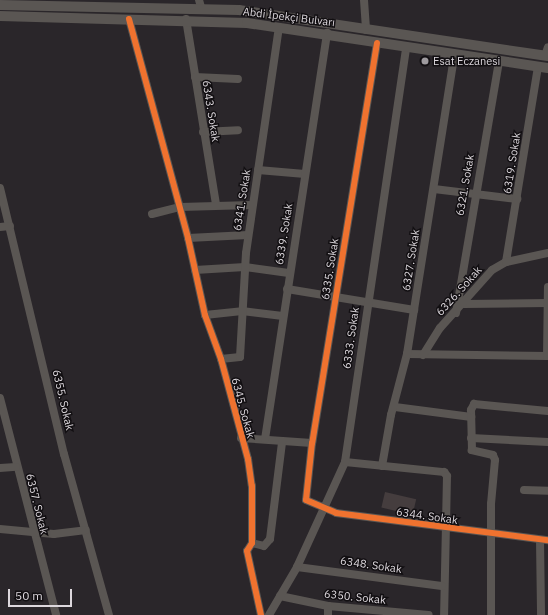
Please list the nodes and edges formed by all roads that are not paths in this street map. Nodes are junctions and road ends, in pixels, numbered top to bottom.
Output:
1 (364, 0) edge
2 (59, 2) edge
3 (200, 4) edge
4 (0, 5) edge
5 (0, 16) edge
6 (129, 19) junction
7 (186, 20) junction
8 (279, 28) junction
9 (366, 30) junction
10 (327, 33) junction
11 (376, 43) junction
12 (406, 48) junction
13 (547, 53) edge
14 (454, 56) junction
15 (498, 62) junction
16 (543, 68) edge
17 (195, 77) junction
18 (238, 79) dead end
19 (238, 130) dead end
20 (203, 132) junction
21 (258, 170) junction
22 (305, 174) junction
23 (0, 188) edge
24 (434, 189) junction
25 (474, 194) junction
26 (517, 199) junction
27 (216, 205) junction
28 (252, 206) junction
29 (180, 207) junction
30 (152, 214) dead end
31 (10, 226) junction
32 (0, 228) edge
33 (248, 235) junction
34 (188, 238) junction
35 (548, 254) edge
36 (506, 262) junction
37 (245, 267) junction
38 (195, 270) junction
39 (289, 273) junction
40 (548, 287) edge
41 (286, 289) junction
42 (336, 297) junction
43 (548, 303) edge
44 (367, 304) junction
45 (464, 304) junction
46 (414, 310) junction
47 (242, 311) junction
48 (456, 313) junction
49 (205, 315) junction
50 (282, 316) junction
51 (407, 354) junction
52 (423, 355) junction
53 (547, 356) edge
54 (221, 359) junction
55 (0, 398) edge
56 (395, 407) junction
57 (548, 411) edge
58 (471, 417) junction
59 (3, 426) edge
60 (241, 438) junction
61 (471, 438) junction
62 (264, 439) junction
63 (282, 442) junction
64 (548, 442) edge
65 (312, 443) junction
66 (346, 462) junction
67 (382, 466) junction
68 (16, 467) junction
69 (0, 468) edge
70 (524, 490) dead end
71 (548, 491) edge
72 (306, 500) joint
73 (324, 508) junction
74 (0, 529) edge
75 (446, 529) junction
76 (86, 530) junction
77 (32, 533) junction
78 (491, 534) junction
79 (544, 540) edge
80 (252, 542) junction
81 (298, 567) junction
82 (442, 586) junction
83 (280, 596) junction
84 (328, 606) junction
85 (386, 613) edge
86 (56, 615) edge
87 (109, 615) edge
88 (261, 615) edge
89 (269, 615) edge
90 (328, 615) edge
91 (428, 615) edge
92 (444, 615) edge
93 (490, 615) edge
94 (541, 615) edge

1 - 9 street
2 - 3 street, Abdi İpekçi Bulvarı
2 - 4 street, Abdi İpekçi Bulvarı
3 - 9 street, Abdi İpekçi Bulvarı
5 - 6 street, Abdi İpekçi Bulvarı
6 - 7 street, Abdi İpekçi Bulvarı
6 - 29 street, 6345. Sokak
7 - 8 street, Abdi İpekçi Bulvarı
7 - 17 street, 6343. Sokak
8 - 10 street, Abdi İpekçi Bulvarı
8 - 21 street, 6341. Sokak
9 - 13 street, Abdi İpekçi Bulvarı
10 - 11 street, Abdi İpekçi Bulvarı
10 - 22 street, 6339. Sokak
11 - 12 street, Abdi İpekçi Bulvarı
11 - 42 street, 6335. Sokak
12 - 14 street, Abdi İpekçi Bulvarı
12 - 44 street, 6333. Sokak
14 - 15 street, Abdi İpekçi Bulvarı
14 - 24 street, 6327. Sokak
15 - 16 street, Abdi İpekçi Bulvarı
15 - 25 street, 6321. Sokak
16 - 26 street, 6319. Sokak
17 - 18 street
17 - 20 street, 6343. Sokak
19 - 20 street
20 - 27 street, 6343. Sokak
21 - 22 street
21 - 28 street, 6341. Sokak
22 - 39 street, 6339. Sokak
23 - 31 street, 6355. Sokak
24 - 25 street
24 - 46 street, 6327. Sokak
25 - 26 street
25 - 48 street, 6321. Sokak
26 - 36 street, 6319. Sokak
27 - 28 street
27 - 29 street
28 - 33 street, 6341. Sokak
29 - 30 street
29 - 34 street, 6345. Sokak
31 - 32 street
31 - 76 street, 6355. Sokak
33 - 34 street
33 - 37 street, 6341. Sokak
34 - 38 street, 6345. Sokak
35 - 36 street, 6326. Sokak
36 - 45 street, 6326. Sokak
37 - 38 street
37 - 39 street
37 - 47 street, 6341. Sokak
38 - 49 street, 6345. Sokak
39 - 41 street, 6339. Sokak
40 - 43 street
41 - 42 street
41 - 50 street, 6339. Sokak
42 - 44 street
42 - 65 street, 6335. Sokak
43 - 45 street
43 - 53 street
44 - 46 street
44 - 66 street, 6333. Sokak
45 - 48 street, 6326. Sokak
46 - 51 street, 6327. Sokak
47 - 49 street
47 - 50 street
47 - 54 street, 6341. Sokak
48 - 52 street, 6326. Sokak
49 - 54 street, 6345. Sokak
50 - 62 street, 6339. Sokak
51 - 52 street
51 - 56 street, 6327. Sokak
52 - 53 street
54 - 60 street, 6345. Sokak
55 - 59 street, 6357. Sokak
56 - 58 street
56 - 67 street, 6327. Sokak
57 - 58 street
58 - 61 street
59 - 68 street, 6357. Sokak
60 - 62 street
60 - 80 street, 6345. Sokak
61 - 64 street
61 - 78 street
62 - 63 street
63 - 65 street
63 - 80 street
65 - 72 street, 6335. Sokak
66 - 67 street
66 - 73 street, 6333. Sokak
67 - 75 street
68 - 69 street
68 - 77 street, 6357. Sokak
70 - 71 street
72 - 73 street, 6344. Sokak
73 - 75 street, 6344. Sokak
73 - 81 street, 6333. Sokak
74 - 77 street
75 - 78 street, 6344. Sokak
75 - 82 street
76 - 77 street
76 - 87 street, 6355. Sokak
77 - 86 street, 6357. Sokak
78 - 79 street, 6344. Sokak
78 - 93 street
79 - 94 street
80 - 88 street, 6345. Sokak
81 - 82 street, 6348. Sokak
81 - 83 street, 6333. Sokak
82 - 92 street
83 - 84 street, 6350. Sokak
83 - 89 street, 6333. Sokak
84 - 85 street, 6350. Sokak
84 - 90 street
85 - 91 street, 6350. Sokak

